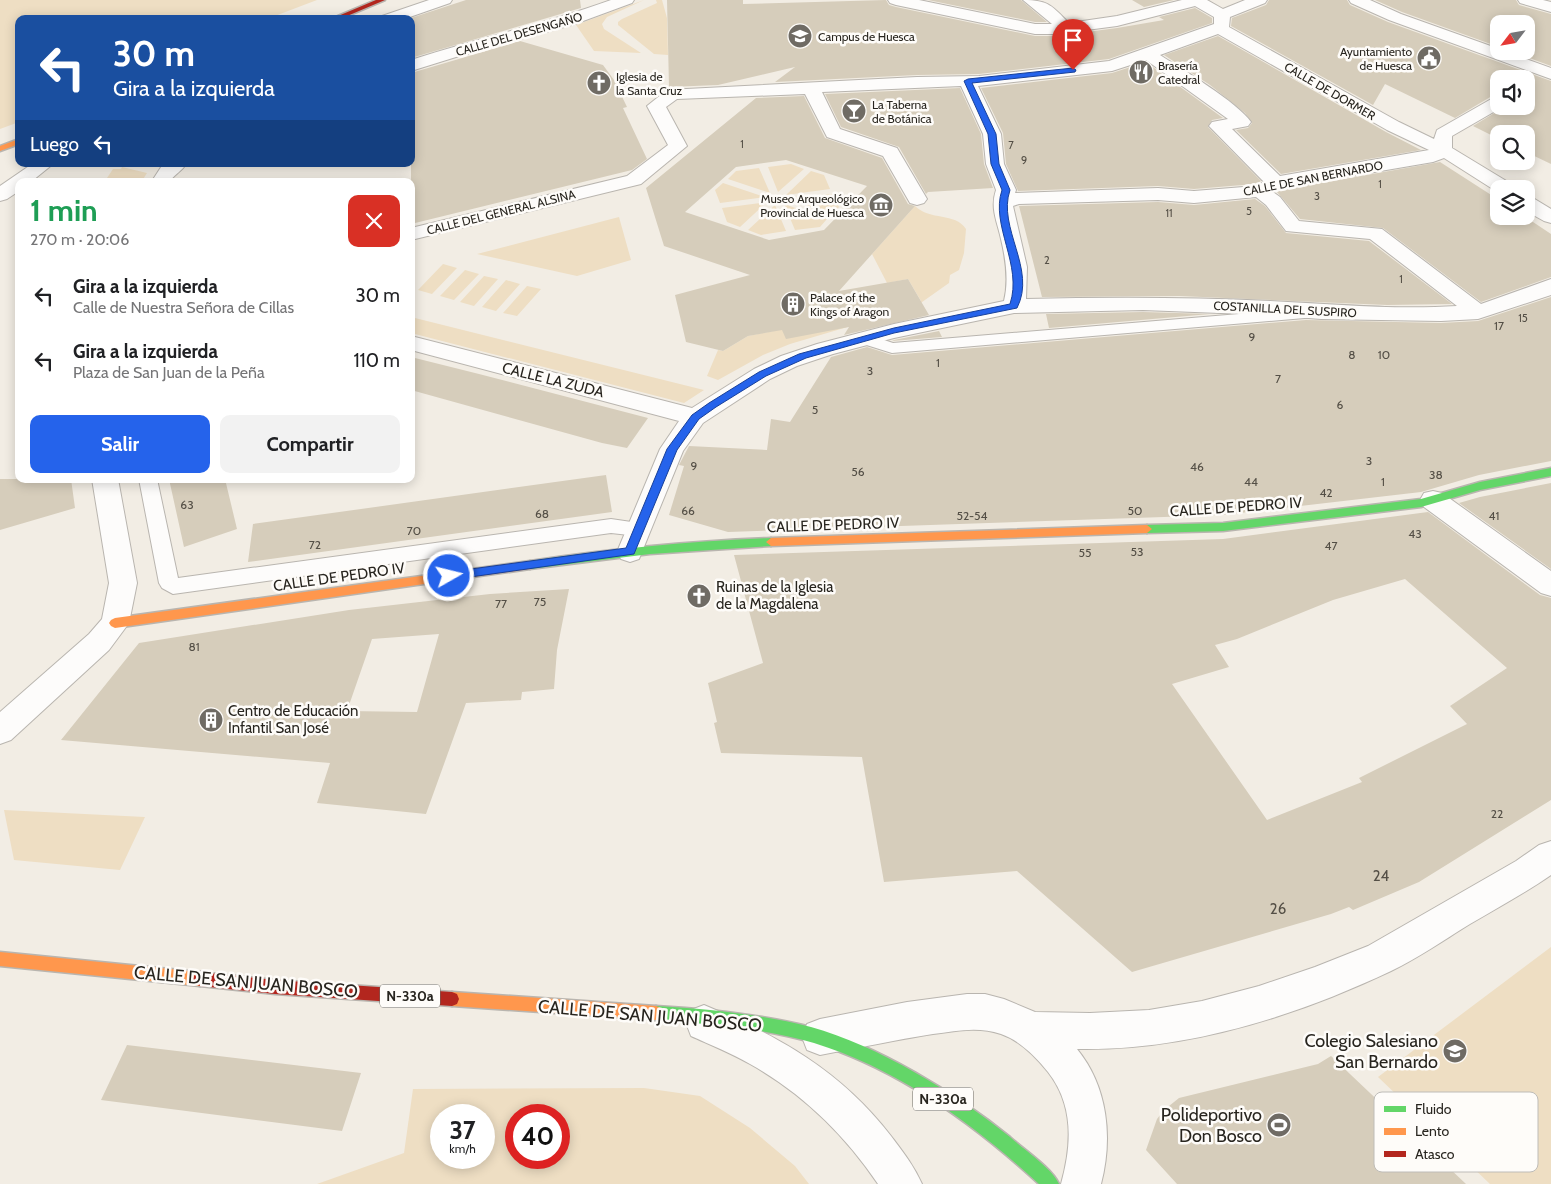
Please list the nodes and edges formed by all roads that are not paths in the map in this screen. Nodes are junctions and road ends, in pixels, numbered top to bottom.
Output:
1 (382, 0) edge
2 (444, 0) edge
3 (626, 0) edge
4 (896, 0) edge
5 (1031, 0) edge
6 (1259, 0) edge
7 (1357, 0) edge
8 (1526, 0) edge
9 (934, 4) edge
10 (573, 5) dead end
11 (1551, 7) edge
12 (589, 14) junction
13 (344, 15) edge
14 (400, 15) edge
15 (1221, 23) junction
16 (1066, 29) junction
17 (1146, 53) junction
18 (415, 65) edge
19 (1551, 74) edge
20 (968, 81) junction
21 (1535, 82) edge
22 (815, 88) junction
23 (1490, 107) edge
24 (15, 143) edge
25 (0, 149) edge
26 (1443, 150) junction
27 (40, 167) edge
28 (170, 167) edge
29 (24, 178) edge
30 (163, 178) edge
31 (1491, 180) edge
32 (15, 184) edge
33 (1268, 187) junction
34 (0, 195) edge
35 (917, 199) dead end
36 (1002, 202) junction
37 (1535, 207) edge
38 (1551, 217) edge
39 (415, 233) edge
40 (1551, 286) edge
41 (1014, 306) junction
42 (1321, 312) junction
43 (1478, 312) junction
44 (863, 338) junction
45 (415, 344) edge
46 (695, 417) junction
47 (1551, 472) edge
48 (106, 483) edge
49 (149, 483) edge
50 (1433, 500) junction
51 (634, 540) junction
52 (1551, 585) edge
53 (115, 623) junction
54 (0, 731) edge
55 (1551, 856) edge
56 (0, 959) edge
57 (686, 1015) junction
58 (1031, 1030) junction
59 (820, 1037) junction
60 (902, 1184) edge
61 (1050, 1184) edge
62 (1081, 1184) edge

1 - 13 main road
2 - 14 street
3 - 12 street, CALLE DEL DESENGAÑO
4 - 9 street, CALLE DE DORMER
5 - 16 street
6 - 15 street
7 - 19 street
8 - 11 street
9 - 16 street, CALLE DE DORMER
10 - 12 street
12 - 18 street, CALLE DEL DESENGAÑO
15 - 16 street, CALLE DE DORMER
15 - 17 street
15 - 26 street, CALLE DE DORMER
17 - 20 street
17 - 33 street
19 - 21 street
20 - 22 street
20 - 36 street
22 - 35 street
22 - 39 street, CALLE DEL GENERAL ALSINA
23 - 26 street
24 - 25 main road
26 - 31 street, CALLE DE DORMER
26 - 33 street, CALLE DE SAN BERNARDO
27 - 29 street
28 - 30 street
32 - 34 street
33 - 36 street, CALLE DE SAN BERNARDO
33 - 43 street
36 - 41 street
37 - 38 street
40 - 43 street, COSTANILLA DEL SUSPIRO
41 - 42 street, COSTANILLA DEL SUSPIRO
41 - 44 street, COSTANILLA DEL SUSPIRO
42 - 43 street, COSTANILLA DEL SUSPIRO
42 - 44 lane
44 - 46 street, COSTANILLA DEL SUSPIRO
45 - 46 street, CALLE LA ZUDA
46 - 51 street
47 - 50 main road, CALLE DE PEDRO IV
48 - 53 street
49 - 51 lane
50 - 51 main road, CALLE DE PEDRO IV
50 - 52 street
51 - 53 main road, CALLE DE PEDRO IV
53 - 54 street
55 - 58 street
56 - 57 main road, CALLE DE SAN JUAN BOSCO / N-330a
57 - 59 main road, CALLE DE SAN JUAN BOSCO / N-330a
57 - 60 street
58 - 59 street, CALLE DE SAN JUAN BOSCO
58 - 62 street, CALLE DE SAN JUAN BOSCO
59 - 61 main road, CALLE DE SAN JUAN BOSCO / N-330a

